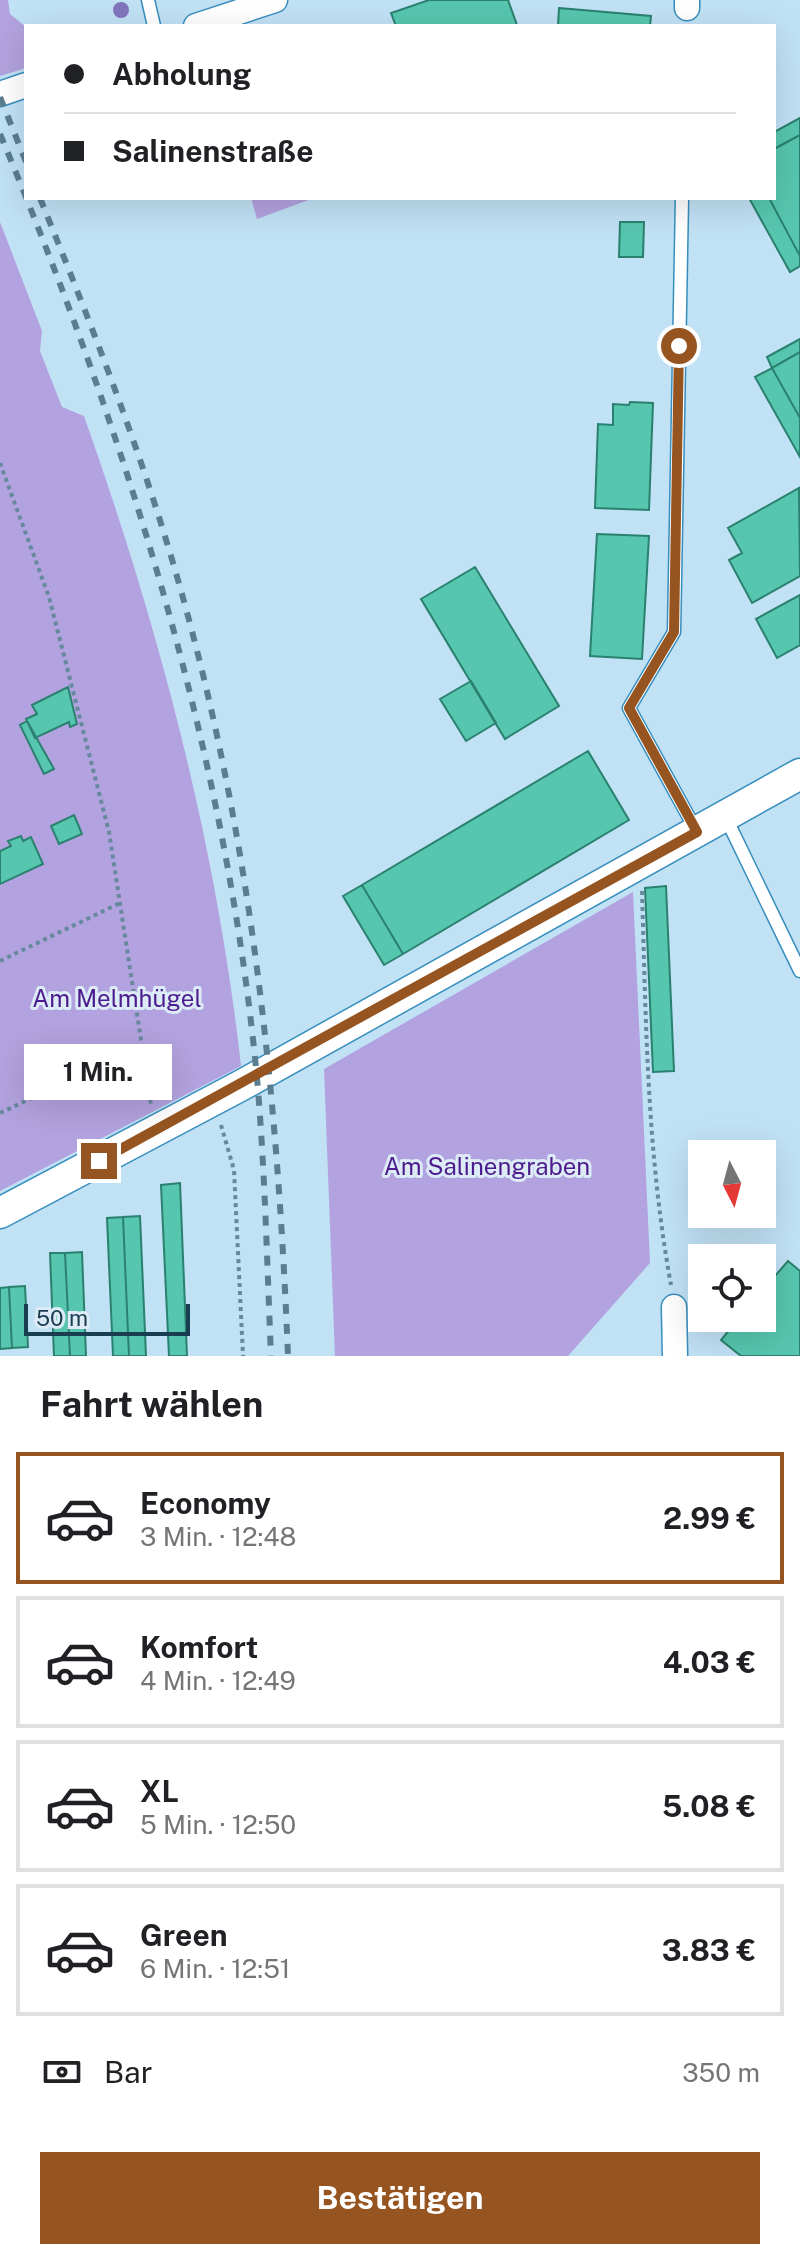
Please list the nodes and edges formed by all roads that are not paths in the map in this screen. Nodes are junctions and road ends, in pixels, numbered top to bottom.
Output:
1 (148, 0) edge
2 (275, 0) edge
3 (154, 24) edge
4 (202, 24) edge
5 (24, 86) edge
6 (0, 94) edge
7 (682, 200) edge
8 (800, 774) edge
9 (725, 816) junction
10 (697, 832) junction
11 (800, 971) edge
12 (0, 1213) edge
13 (674, 1307) road end
14 (675, 1356) edge

1 - 3 lane
2 - 4 street
5 - 6 street
7 - 10 lane
8 - 9 street
9 - 10 street
9 - 11 lane
10 - 12 street
13 - 14 street

